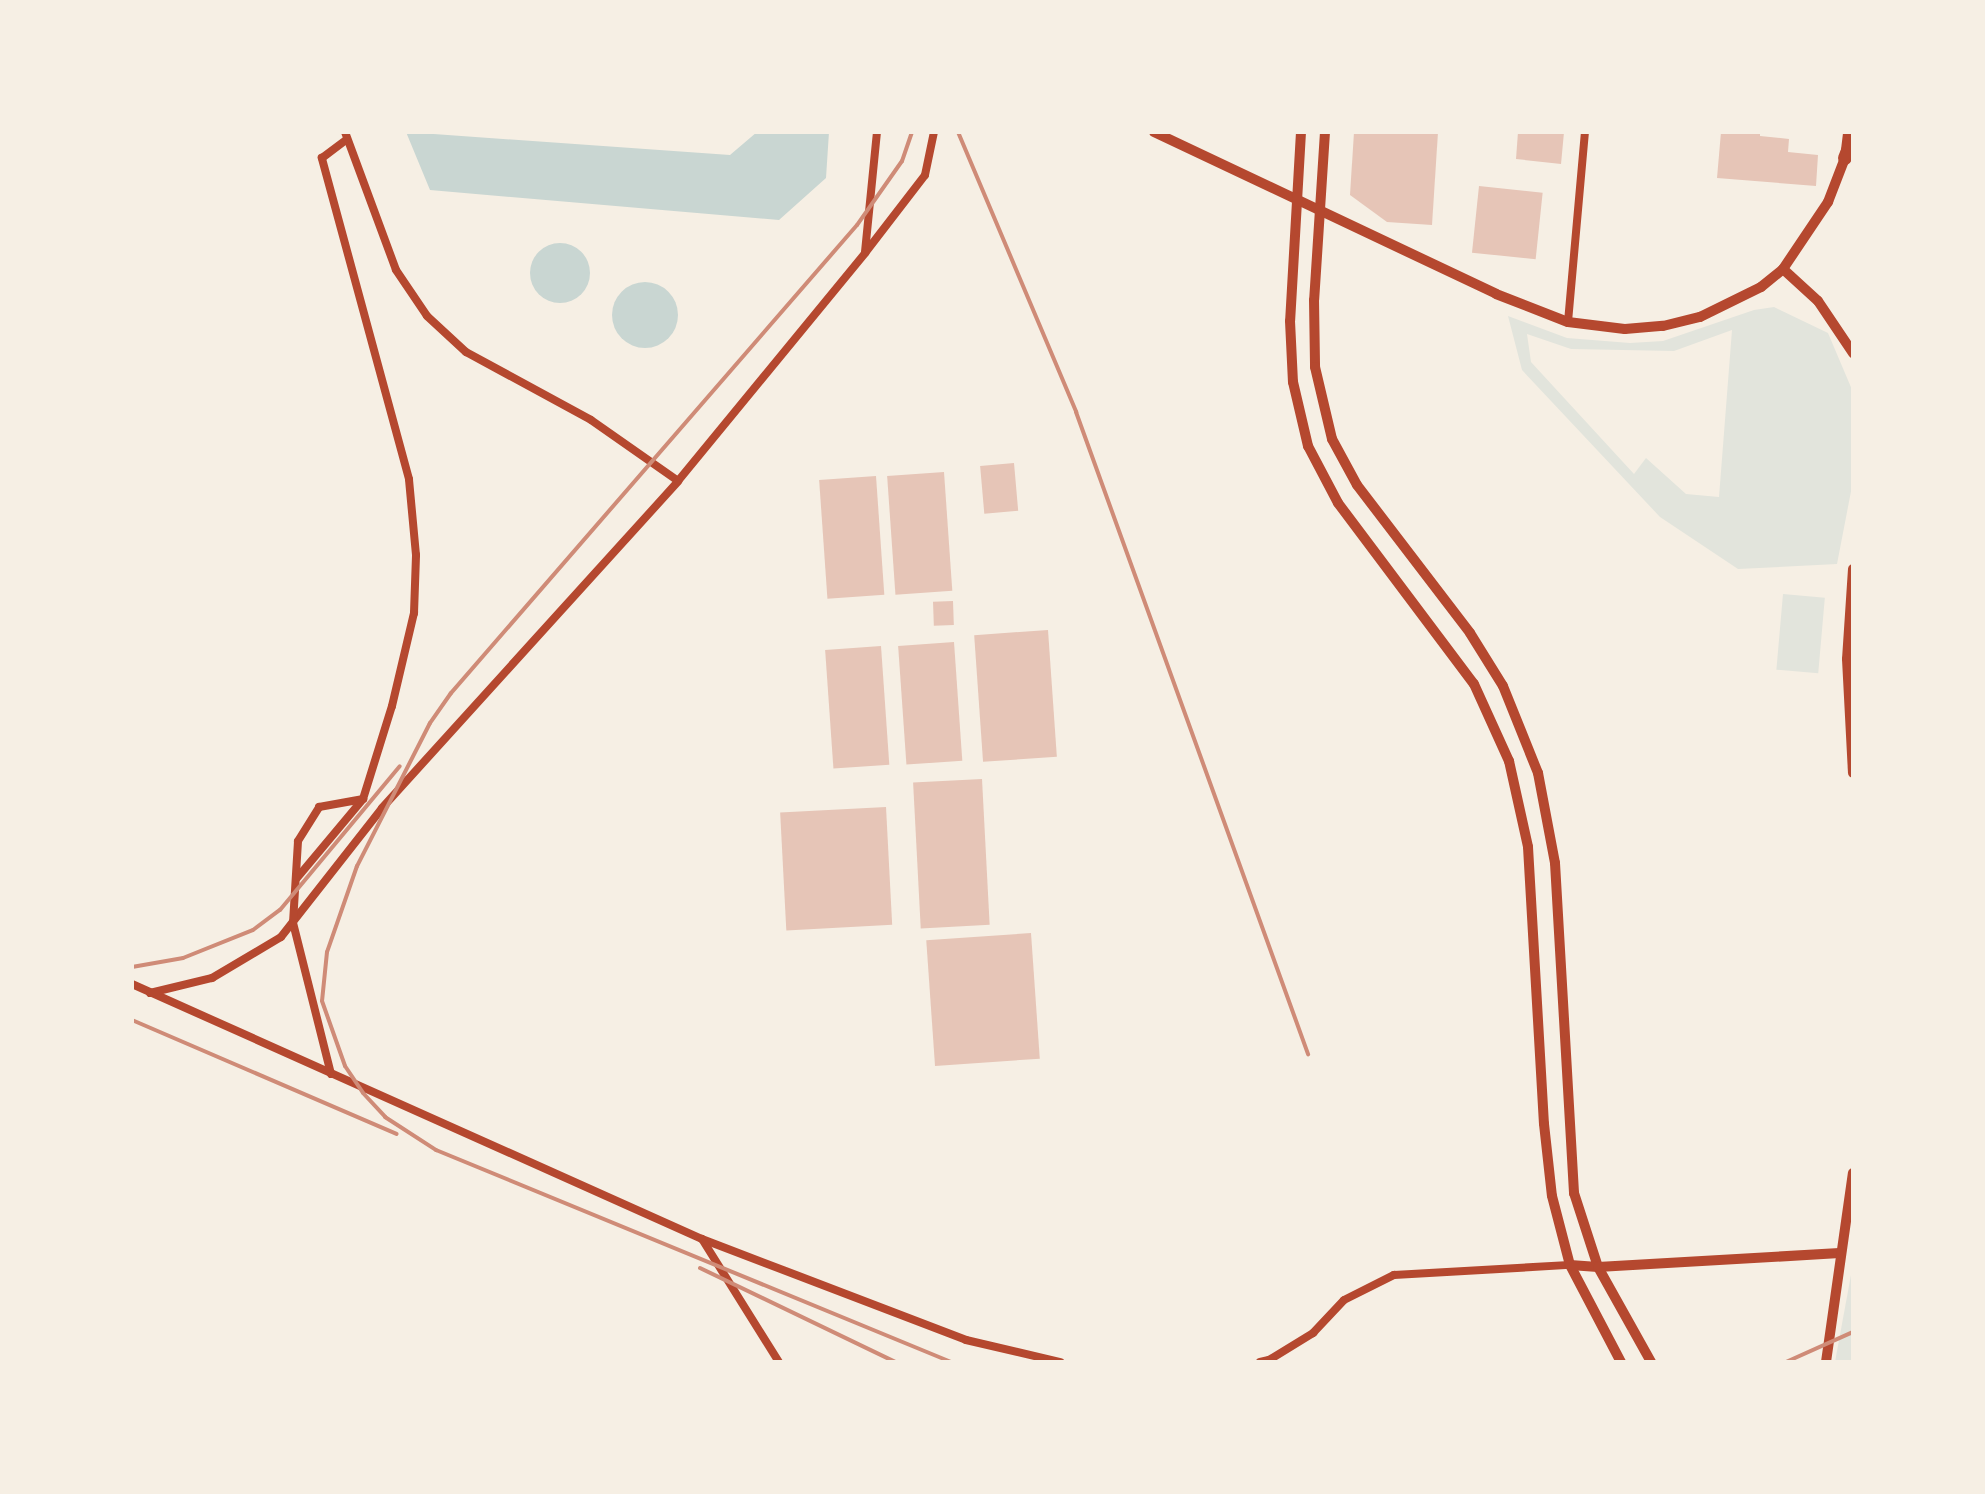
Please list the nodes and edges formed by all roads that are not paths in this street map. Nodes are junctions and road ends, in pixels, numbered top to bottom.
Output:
1 (877, 132) edge
2 (934, 132) edge
3 (1154, 132) edge
4 (1301, 132) edge
5 (1325, 132) edge
6 (1585, 132) edge
7 (1848, 132) edge
8 (346, 136) edge
9 (1853, 138) edge
10 (1845, 158) junction
11 (1296, 199) junction
12 (1318, 211) junction
13 (865, 253) junction
14 (1783, 269) junction
15 (1568, 322) junction
16 (1853, 353) edge
17 (678, 481) junction
18 (1853, 569) edge
19 (1853, 773) edge
20 (363, 799) junction
21 (297, 878) junction
22 (293, 923) junction
23 (132, 984) edge
24 (150, 993) junction
25 (331, 1074) junction
26 (1853, 1173) edge
27 (702, 1239) junction
28 (1840, 1253) junction
29 (1570, 1265) junction
30 (1598, 1267) junction
31 (779, 1362) edge
32 (1060, 1362) edge
33 (1260, 1362) edge
34 (1621, 1362) edge
35 (1651, 1362) edge
36 (1826, 1362) edge

1 - 13 street
2 - 13 street
3 - 11 street
4 - 11 street
5 - 12 street
6 - 15 street
7 - 10 street
8 - 17 street
8 - 20 street
9 - 10 highway
10 - 14 street
11 - 12 street
11 - 29 street
12 - 15 street
12 - 30 street
13 - 17 street
14 - 15 street
14 - 16 street
17 - 22 street
18 - 19 street
20 - 21 street
20 - 21 street
21 - 22 street
22 - 24 street
22 - 25 street
23 - 24 street
24 - 25 street
25 - 27 street
26 - 28 street
27 - 31 street
27 - 32 street
28 - 30 street
28 - 36 street
29 - 30 street
29 - 33 street
29 - 34 street
30 - 35 street

